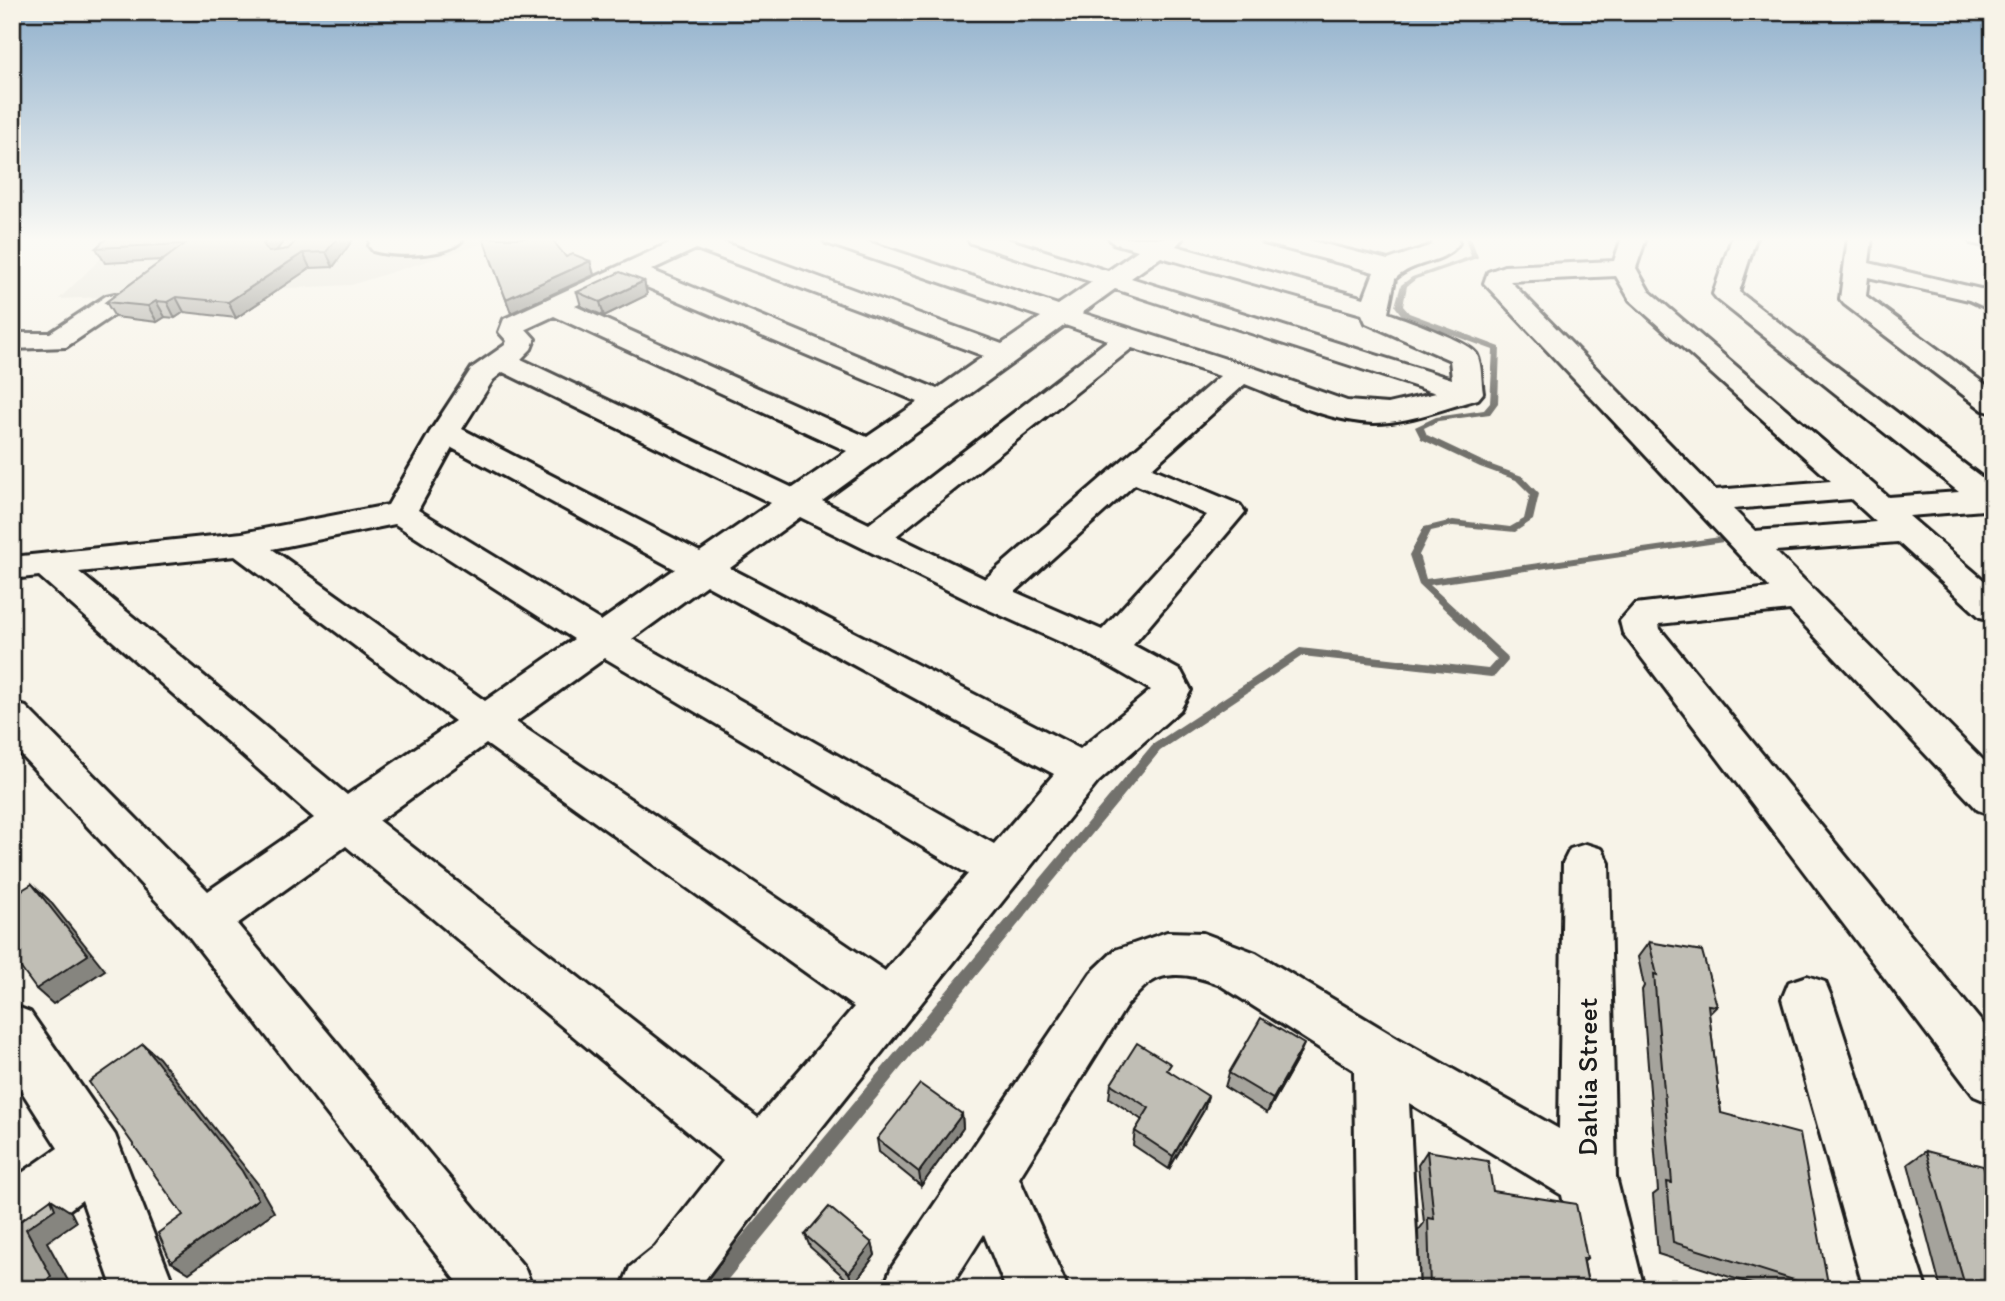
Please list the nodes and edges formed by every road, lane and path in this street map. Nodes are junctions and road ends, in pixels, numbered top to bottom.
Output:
1 (566, 299) edge
2 (697, 299) edge
3 (857, 299) edge
4 (1011, 299) edge
5 (1086, 299) edge
6 (1167, 299) edge
7 (1342, 299) edge
8 (1377, 299) edge
9 (1512, 299) edge
10 (1643, 299) edge
11 (1732, 299) edge
12 (1853, 299) edge
13 (115, 302) edge
14 (552, 305) junction
15 (1375, 309) junction
16 (1061, 316) junction
17 (1126, 339) junction
18 (12, 341) edge
19 (1007, 355) junction
20 (502, 361) junction
21 (1241, 373) junction
22 (1468, 393) junction
23 (941, 401) junction
24 (1993, 404) edge
25 (445, 432) junction
26 (872, 450) junction
27 (1130, 470) junction
28 (1992, 500) edge
29 (1707, 501) junction
30 (796, 503) junction
31 (1881, 509) junction
32 (400, 513) junction
33 (871, 538) junction
34 (1746, 542) junction
35 (242, 544) junction
36 (30, 566) edge
37 (703, 569) junction
38 (989, 595) junction
39 (1799, 597) junction
40 (1993, 608) edge
41 (602, 639) junction
42 (1108, 648) junction
43 (12, 718) edge
44 (485, 722) junction
45 (1083, 770) junction
46 (1993, 799) edge
47 (346, 820) junction
48 (1586, 863) dead end
49 (1000, 870) junction
50 (205, 920) junction
51 (1807, 999) dead end
52 (890, 1002) junction
53 (12, 1029) edge
54 (1380, 1057) junction
55 (1993, 1077) edge
56 (95, 1155) junction
57 (762, 1157) junction
58 (989, 1177) junction
59 (1587, 1177) junction
60 (12, 1216) edge
61 (144, 1289) edge
62 (502, 1289) edge
63 (652, 1289) edge
64 (914, 1289) edge
65 (1037, 1289) edge
66 (1388, 1289) edge
67 (1613, 1289) edge
68 (1895, 1289) edge

1 - 14 street
2 - 23 street
3 - 19 street
4 - 16 street
5 - 16 street
6 - 22 street
7 - 15 street
8 - 15 street
9 - 29 street
10 - 31 street
11 - 28 street
12 - 24 street
13 - 18 street
14 - 20 street
14 - 26 street
15 - 22 street
16 - 17 street
16 - 19 street
17 - 21 street
17 - 33 street
19 - 23 street
20 - 25 street
20 - 30 street
21 - 22 street
21 - 27 street
23 - 26 street
25 - 32 street
25 - 37 street
26 - 30 street
27 - 38 street
27 - 42 street
28 - 31 street
29 - 31 street
29 - 34 street
30 - 33 street
30 - 37 street
31 - 34 street
31 - 40 street
32 - 35 street
32 - 41 street
33 - 38 street
34 - 39 street
35 - 36 street
35 - 44 street
36 - 47 street
37 - 41 street
37 - 45 street
38 - 42 street
39 - 46 street
39 - 55 street
41 - 44 street
41 - 49 street
42 - 45 street
43 - 50 street
44 - 47 street
44 - 52 street
45 - 49 street
47 - 50 street
47 - 57 street
48 - 59 street, Dahlia Street
49 - 52 street
50 - 62 street
51 - 68 street
52 - 57 street
53 - 56 street
54 - 58 street
54 - 59 street
54 - 66 street
56 - 60 street
56 - 61 street
57 - 63 street
58 - 64 street
58 - 65 street
59 - 67 street, Dahlia Street

